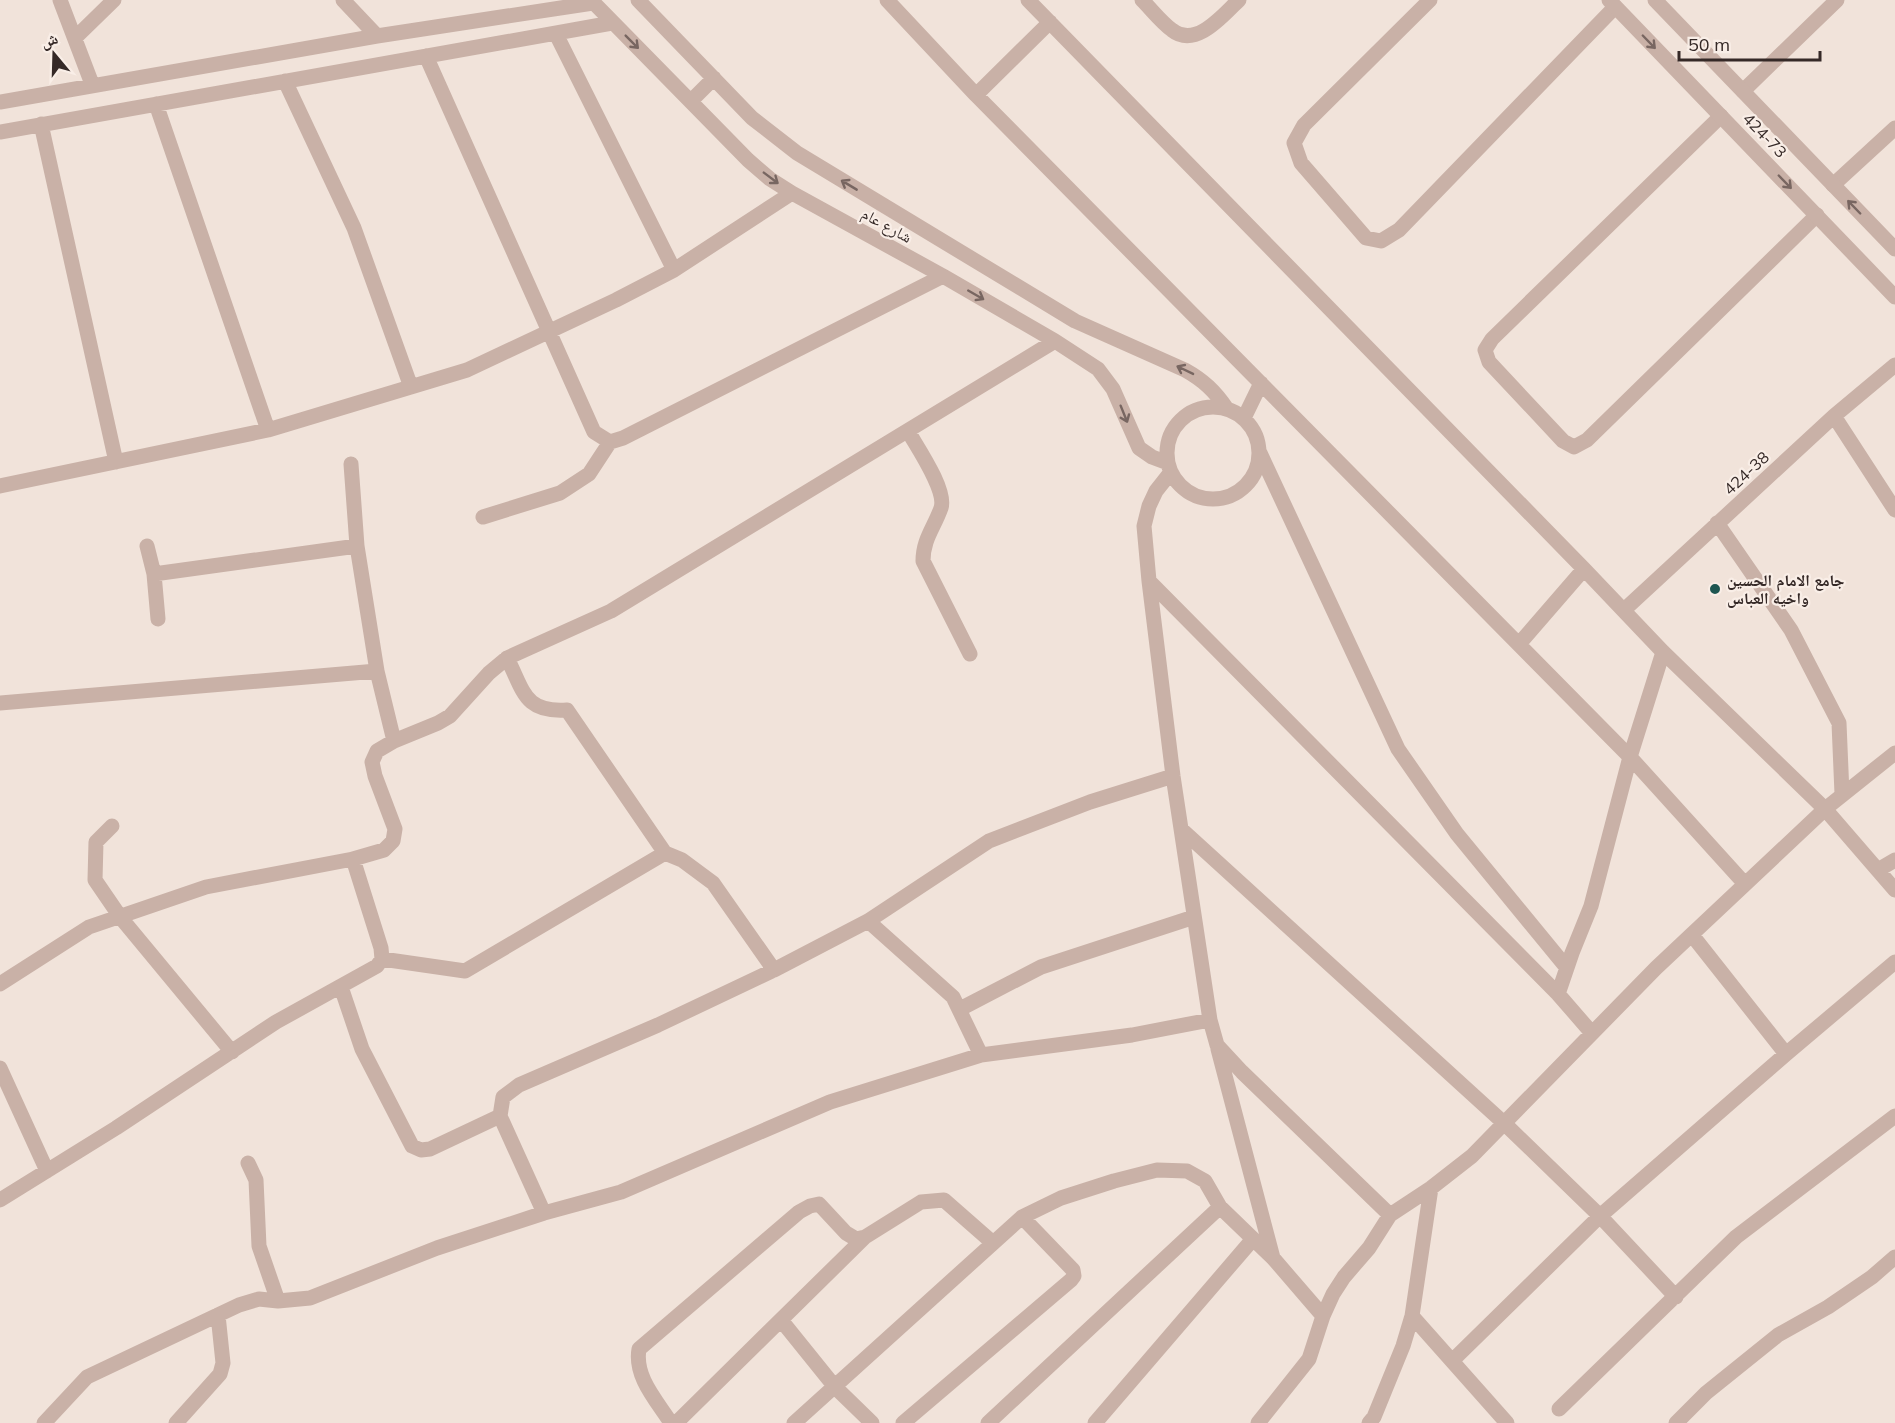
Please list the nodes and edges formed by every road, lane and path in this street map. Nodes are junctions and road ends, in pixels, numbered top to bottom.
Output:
1 (60, 0) edge
2 (114, 0) edge
3 (343, 0) edge
4 (638, 0) edge
5 (887, 0) edge
6 (1028, 0) edge
7 (1142, 0) edge
8 (1239, 0) edge
9 (1430, 0) edge
10 (1655, 0) edge
11 (1837, 0) edge
12 (592, 1) edge
13 (1612, 3) edge
14 (1050, 22) junction
15 (612, 23) junction
16 (556, 34) junction
17 (377, 36) junction
18 (75, 38) junction
19 (426, 56) junction
20 (714, 78) junction
21 (285, 81) junction
22 (92, 84) junction
23 (1743, 91) junction
24 (976, 94) junction
25 (691, 101) junction
26 (0, 102) edge
27 (156, 104) junction
28 (1721, 116) junction
29 (41, 124) junction
30 (1895, 128) edge
31 (0, 132) edge
32 (1833, 185) junction
33 (792, 193) junction
34 (1817, 214) junction
35 (1895, 249) edge
36 (674, 270) junction
37 (943, 276) junction
38 (1895, 297) edge
39 (549, 331) junction
40 (1055, 341) junction
41 (1895, 365) edge
42 (1261, 383) junction
43 (411, 387) junction
44 (1227, 409) junction
45 (1834, 416) junction
46 (1244, 418) junction
47 (268, 430) junction
48 (908, 431) junction
49 (610, 442) junction
50 (1260, 453) junction
51 (116, 462) junction
52 (351, 464) dead end
53 (1169, 468) junction
54 (0, 486) edge
55 (1895, 510) edge
56 (483, 517) dead end
57 (1717, 523) junction
58 (147, 546) dead end
59 (357, 546) junction
60 (1584, 569) junction
61 (154, 574) junction
62 (1149, 581) junction
63 (1624, 610) junction
64 (158, 619) dead end
65 (1519, 644) junction
66 (1663, 652) junction
67 (970, 654) dead end
68 (507, 658) junction
69 (376, 671) junction
70 (0, 703) edge
71 (394, 741) junction
72 (1895, 753) edge
73 (1630, 757) junction
74 (1173, 776) junction
75 (1842, 794) junction
76 (1825, 809) junction
77 (112, 826) dead end
78 (1181, 829) junction
79 (664, 853) junction
80 (353, 859) junction
81 (1895, 860) edge
82 (1878, 870) junction
83 (1745, 884) junction
84 (1895, 890) edge
85 (1194, 917) junction
86 (121, 918) junction
87 (868, 921) junction
88 (1692, 935) junction
89 (382, 958) junction
90 (1895, 962) edge
91 (1567, 968) junction
92 (774, 970) junction
93 (0, 984) edge
94 (341, 987) junction
95 (1558, 994) junction
96 (960, 1009) junction
97 (1210, 1020) junction
98 (1591, 1032) junction
99 (1217, 1045) junction
100 (232, 1052) junction
101 (1786, 1054) junction
102 (981, 1055) junction
103 (0, 1068) edge
104 (500, 1116) junction
105 (1895, 1116) edge
106 (1505, 1124) junction
107 (248, 1163) dead end
108 (47, 1171) junction
109 (1431, 1188) junction
110 (0, 1200) edge
111 (1220, 1207) junction
112 (544, 1213) junction
113 (1390, 1215) junction
114 (1600, 1216) junction
115 (1022, 1217) junction
116 (865, 1237) junction
117 (1253, 1239) junction
118 (993, 1243) junction
119 (1895, 1257) edge
120 (1273, 1258) junction
121 (1676, 1297) junction
122 (278, 1301) junction
123 (218, 1315) junction
124 (1323, 1316) junction
125 (1412, 1316) junction
126 (781, 1320) junction
127 (1452, 1361) junction
128 (836, 1387) junction
129 (1559, 1409) dead end
130 (1374, 1421) edge
131 (44, 1423) edge
132 (176, 1423) edge
133 (671, 1423) edge
134 (676, 1423) edge
135 (794, 1423) edge
136 (872, 1423) edge
137 (903, 1423) edge
138 (988, 1423) edge
139 (1095, 1423) edge
140 (1258, 1423) edge
141 (1508, 1423) edge
142 (1676, 1423) edge

1 - 18 street
2 - 18 street
3 - 17 street
4 - 20 street, شارع عام
5 - 24 street
6 - 14 street
7 - 8 street
9 - 13 street
10 - 23 street, 424-73
11 - 23 street
12 - 15 street, شارع عام
12 - 17 street
13 -> 28 street, 424-73
14 - 24 street
14 - 60 street
15 - 16 street
15 -> 25 street, شارع عام
16 - 19 street
16 - 36 street
17 - 22 street
18 - 22 street
19 - 21 street
19 - 39 street
20 - 25 street
44 -> 20 street, شارع عام
21 - 27 street
21 - 43 street
22 - 26 street
23 - 32 street, 424-73
24 - 42 street
25 -> 33 street, شارع عام
27 - 29 street
27 - 47 street
28 -> 34 street, 424-73
28 - 34 street
29 - 31 street
29 - 51 street
30 - 32 street
35 -> 32 street, 424-73
33 - 36 street
33 - 37 street, شارع عام
34 - 38 street, 424-73
36 - 39 street
37 -> 40 street, شارع عام
37 - 49 street
39 - 43 street
39 - 49 street
40 - 48 street
40 -> 53 street, شارع عام
41 - 45 street, 424-38
42 - 46 street
42 - 65 street
43 - 47 street
44 - 46 street
44 - 53 street
45 - 55 street
45 - 57 street, 424-38
46 - 50 street
47 - 51 street
48 - 67 street
48 - 68 street
49 - 56 street
50 - 53 street
50 - 91 street
51 - 54 street
52 - 59 street
53 - 62 street
57 - 63 street, 424-38
57 - 75 street
58 - 61 street
59 - 61 street
59 - 69 street
60 - 63 street
60 - 65 street
61 - 64 street
62 - 74 street
62 - 95 street
63 - 66 street
65 - 73 street
66 - 73 street
66 - 76 street
68 - 71 street
68 - 79 street
69 - 70 street
69 - 71 street
71 - 80 street
72 - 75 street
73 - 83 street
73 - 91 street
74 - 78 street
74 - 87 street
75 - 76 street
76 - 82 street
76 - 83 street
77 - 86 street
78 - 85 street
78 - 106 street
79 - 89 street
79 - 92 street
80 - 86 street
80 - 89 street
81 - 82 street
82 - 84 street
83 - 88 street
85 - 96 street
85 - 97 street
86 - 93 street
86 - 100 street
87 - 92 street
87 - 96 street
88 - 98 street
88 - 101 street
89 - 94 street
90 - 101 street
91 - 95 street
92 - 104 street
94 - 100 street
94 - 104 street
95 - 98 street
96 - 102 street
97 - 99 street
97 - 102 street
98 - 106 street
99 - 113 street
99 - 120 street
100 - 108 street
101 - 114 street
102 - 112 street
103 - 108 street
104 - 112 street
105 - 121 street
106 - 109 street
106 - 114 street
107 - 122 street
108 - 110 street
109 - 113 street
109 - 125 street
111 - 115 street
111 - 117 street
111 - 138 street
112 - 122 street
113 - 124 street
114 - 121 street
114 - 127 street
115 - 118 street
115 - 137 street
116 - 118 street
116 - 126 street
116 - 133 street
117 - 120 street
117 - 139 street
118 - 128 street
119 - 142 street
120 - 124 street
121 - 129 street
122 - 123 street
123 - 131 street
123 - 132 street
124 - 140 street
125 - 127 street
125 - 130 street
126 - 128 street
126 - 134 street
127 - 141 street
128 - 135 street
128 - 136 street

